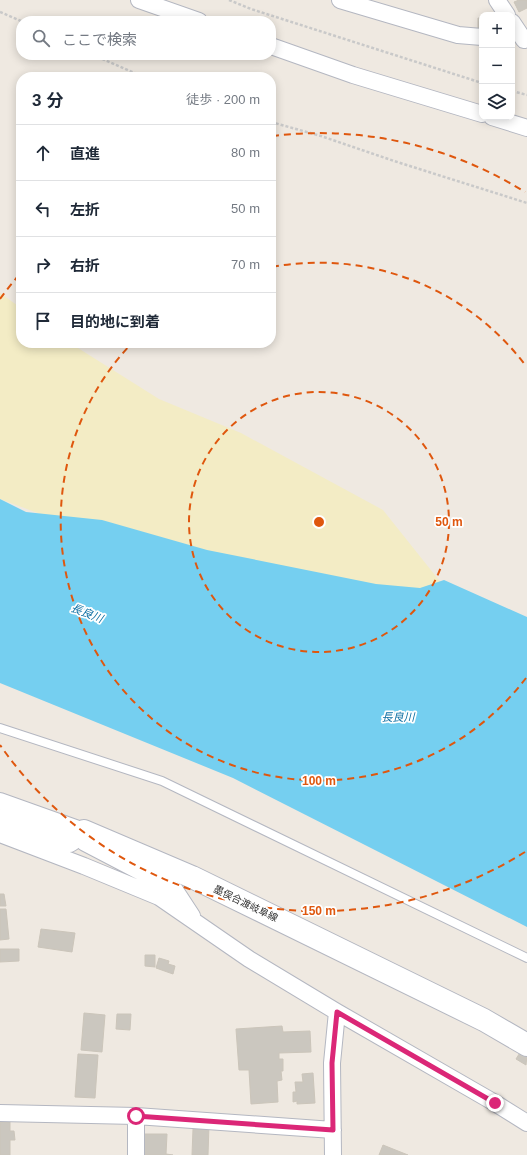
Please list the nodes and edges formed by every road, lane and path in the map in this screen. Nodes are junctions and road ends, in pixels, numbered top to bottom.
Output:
1 (139, 0) edge
2 (229, 0) edge
3 (340, 0) edge
4 (497, 0) edge
5 (0, 12) edge
6 (505, 12) edge
7 (185, 16) edge
8 (273, 16) edge
9 (276, 17) edge
10 (16, 19) edge
11 (515, 28) edge
12 (479, 37) edge
13 (521, 40) edge
14 (276, 48) edge
15 (105, 60) edge
16 (132, 72) edge
17 (479, 82) edge
18 (515, 92) edge
19 (527, 95) edge
20 (479, 113) edge
21 (502, 120) edge
22 (276, 123) edge
23 (527, 128) edge
24 (527, 203) edge
25 (0, 728) edge
26 (0, 801) edge
27 (0, 820) edge
28 (84, 831) junction
29 (0, 834) edge
30 (196, 923) junction
31 (527, 958) edge
32 (337, 1012) junction
33 (527, 1045) edge
34 (0, 1112) edge
35 (136, 1116) junction
36 (527, 1123) edge
37 (333, 1130) junction
38 (136, 1155) edge
39 (333, 1155) edge

1 - 7 street
2 - 8 path
3 - 12 street
4 - 6 street
5 - 10 path
9 - 17 path
11 - 13 street
14 - 20 street
15 - 16 path
18 - 19 path
21 - 23 street
22 - 24 path
25 - 31 lane
26 - 28 street
27 - 28 main road
28 - 30 street
28 - 33 main road, 墨俣合渡岐阜線
29 - 30 street
30 - 32 street
32 - 36 street
32 - 37 street
34 - 35 street
35 - 37 street
35 - 38 street
37 - 39 street

